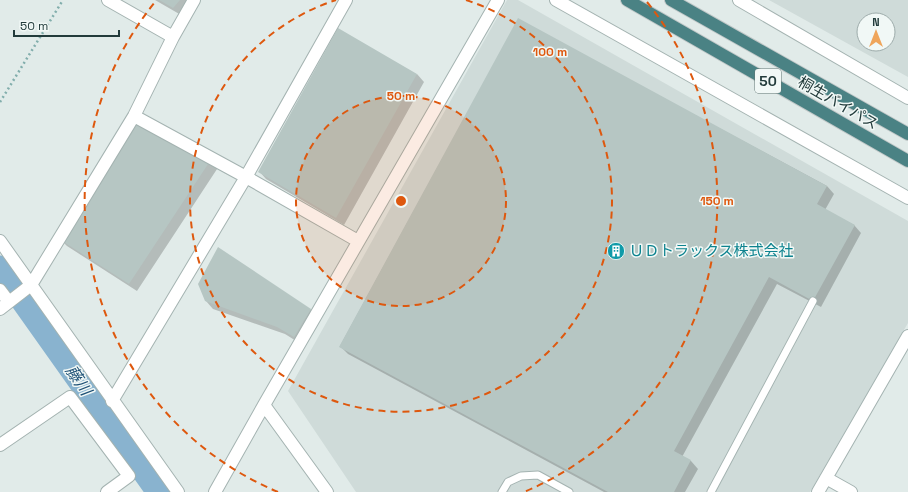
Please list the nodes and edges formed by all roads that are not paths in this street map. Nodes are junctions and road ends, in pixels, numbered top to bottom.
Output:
1 (108, 0) edge
2 (194, 0) edge
3 (346, 0) edge
4 (498, 0) edge
5 (556, 0) edge
6 (627, 0) edge
7 (671, 0) edge
8 (739, 0) edge
9 (173, 37) junction
10 (908, 98) edge
11 (134, 116) junction
12 (908, 134) edge
13 (908, 161) edge
14 (246, 177) junction
15 (908, 198) edge
16 (0, 241) edge
17 (358, 241) junction
18 (31, 285) junction
19 (0, 290) edge
20 (813, 300) dead end
21 (5, 305) edge
22 (908, 336) edge
23 (112, 401) junction
24 (264, 405) junction
25 (0, 445) edge
26 (826, 478) junction
27 (107, 492) edge
28 (178, 492) edge
29 (215, 492) edge
30 (327, 492) edge
31 (502, 492) edge
32 (569, 492) edge
33 (711, 492) edge
34 (818, 492) edge
35 (850, 492) edge

1 - 9 street
2 - 9 street
3 - 14 street
4 - 17 street
5 - 15 street
6 - 13 highway, 桐生バイパス / 50
7 - 12 highway, 桐生バイパス / 50
8 - 10 street
9 - 11 street
11 - 14 street
11 - 18 street
14 - 17 street
14 - 23 street
16 - 18 street
17 - 24 street
18 - 21 street
18 - 23 street
19 - 21 street
20 - 33 lane
22 - 26 street
23 - 28 street
24 - 29 street
24 - 30 street
25 - 27 street
26 - 34 street
26 - 35 street
31 - 32 lane

